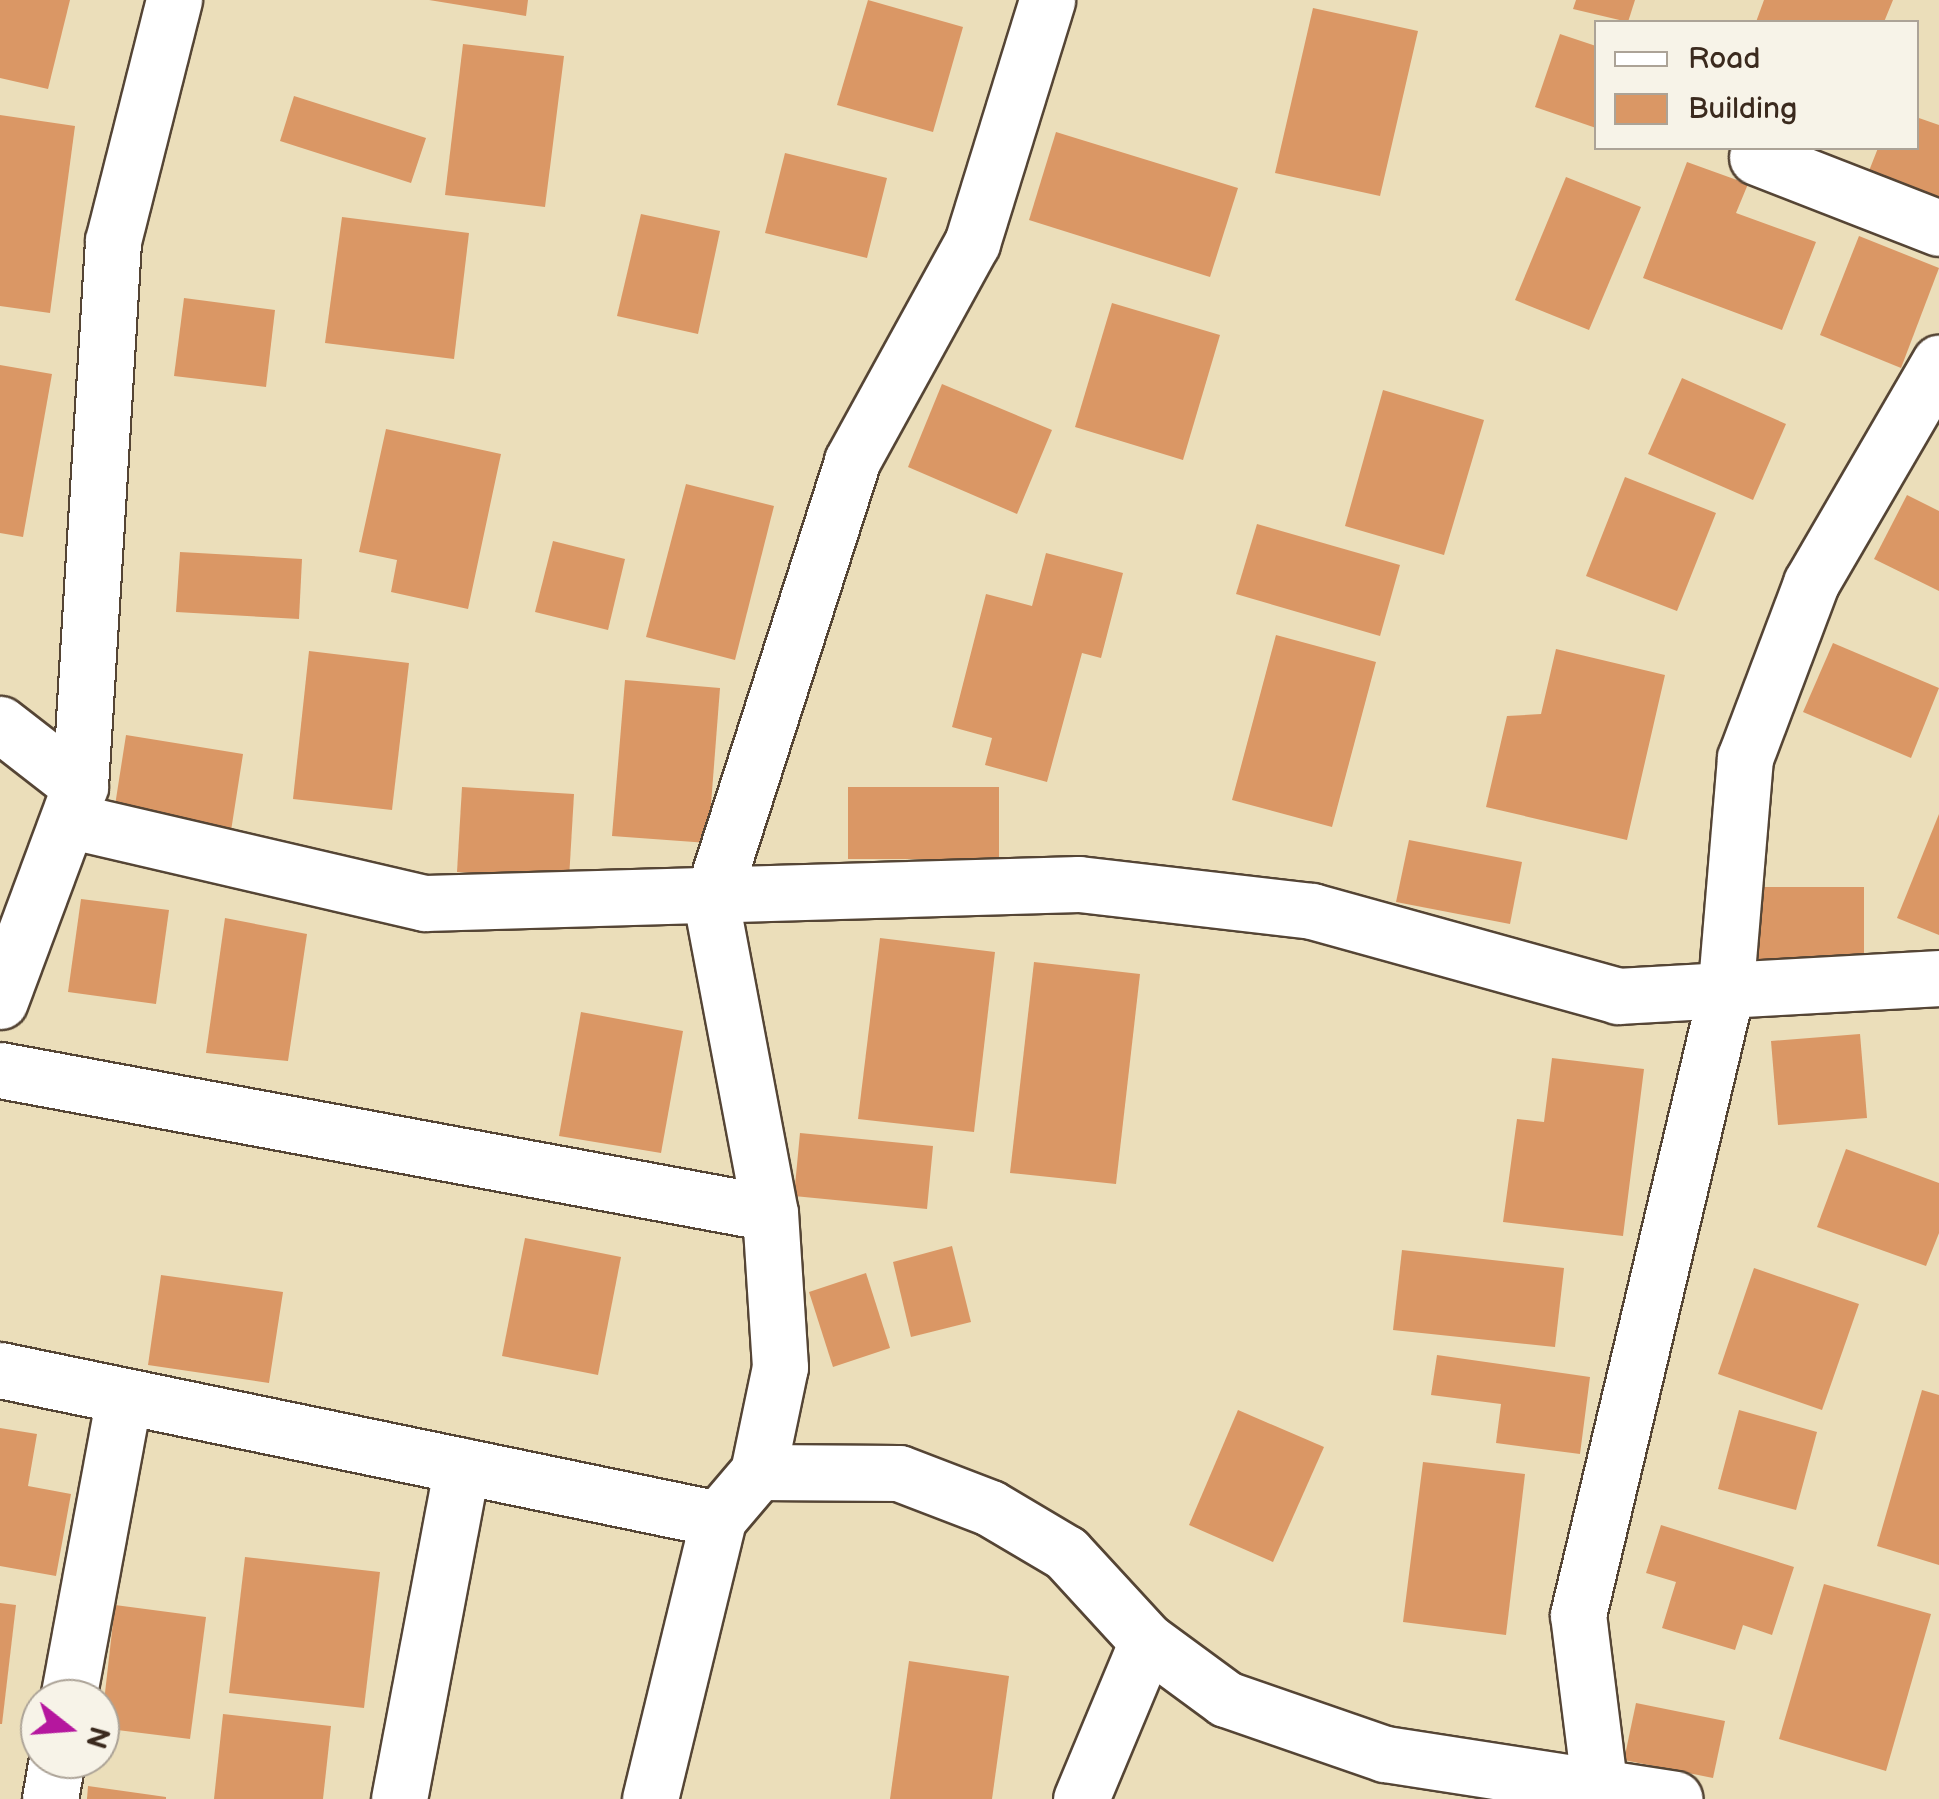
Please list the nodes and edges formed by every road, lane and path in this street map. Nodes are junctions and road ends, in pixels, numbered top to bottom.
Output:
1 (174, 0) edge
2 (1046, 0) edge
3 (1757, 157) dead end
4 (1939, 228) edge
5 (1939, 363) edge
6 (0, 724) edge
7 (76, 804) junction
8 (711, 901) junction
9 (1939, 978) edge
10 (1725, 996) junction
11 (0, 1000) edge
12 (0, 1070) edge
13 (770, 1213) junction
14 (0, 1370) edge
15 (124, 1396) junction
16 (462, 1466) junction
17 (758, 1472) junction
18 (718, 1519) junction
19 (1147, 1641) junction
20 (72, 1679) edge
21 (1601, 1793) edge
22 (399, 1799) edge
23 (650, 1799) edge
24 (1081, 1799) edge
25 (1675, 1799) edge

1 - 7 street
2 - 8 street
3 - 4 street
5 - 10 street
6 - 7 street
7 - 8 street
7 - 11 street
8 - 10 street
8 - 13 street
9 - 10 street
10 - 21 street
12 - 13 street
13 - 17 street
14 - 15 street
15 - 16 street
15 - 20 street
16 - 18 street
16 - 22 street
17 - 18 street
17 - 19 street
18 - 23 street
19 - 21 street
19 - 24 street
21 - 25 street

